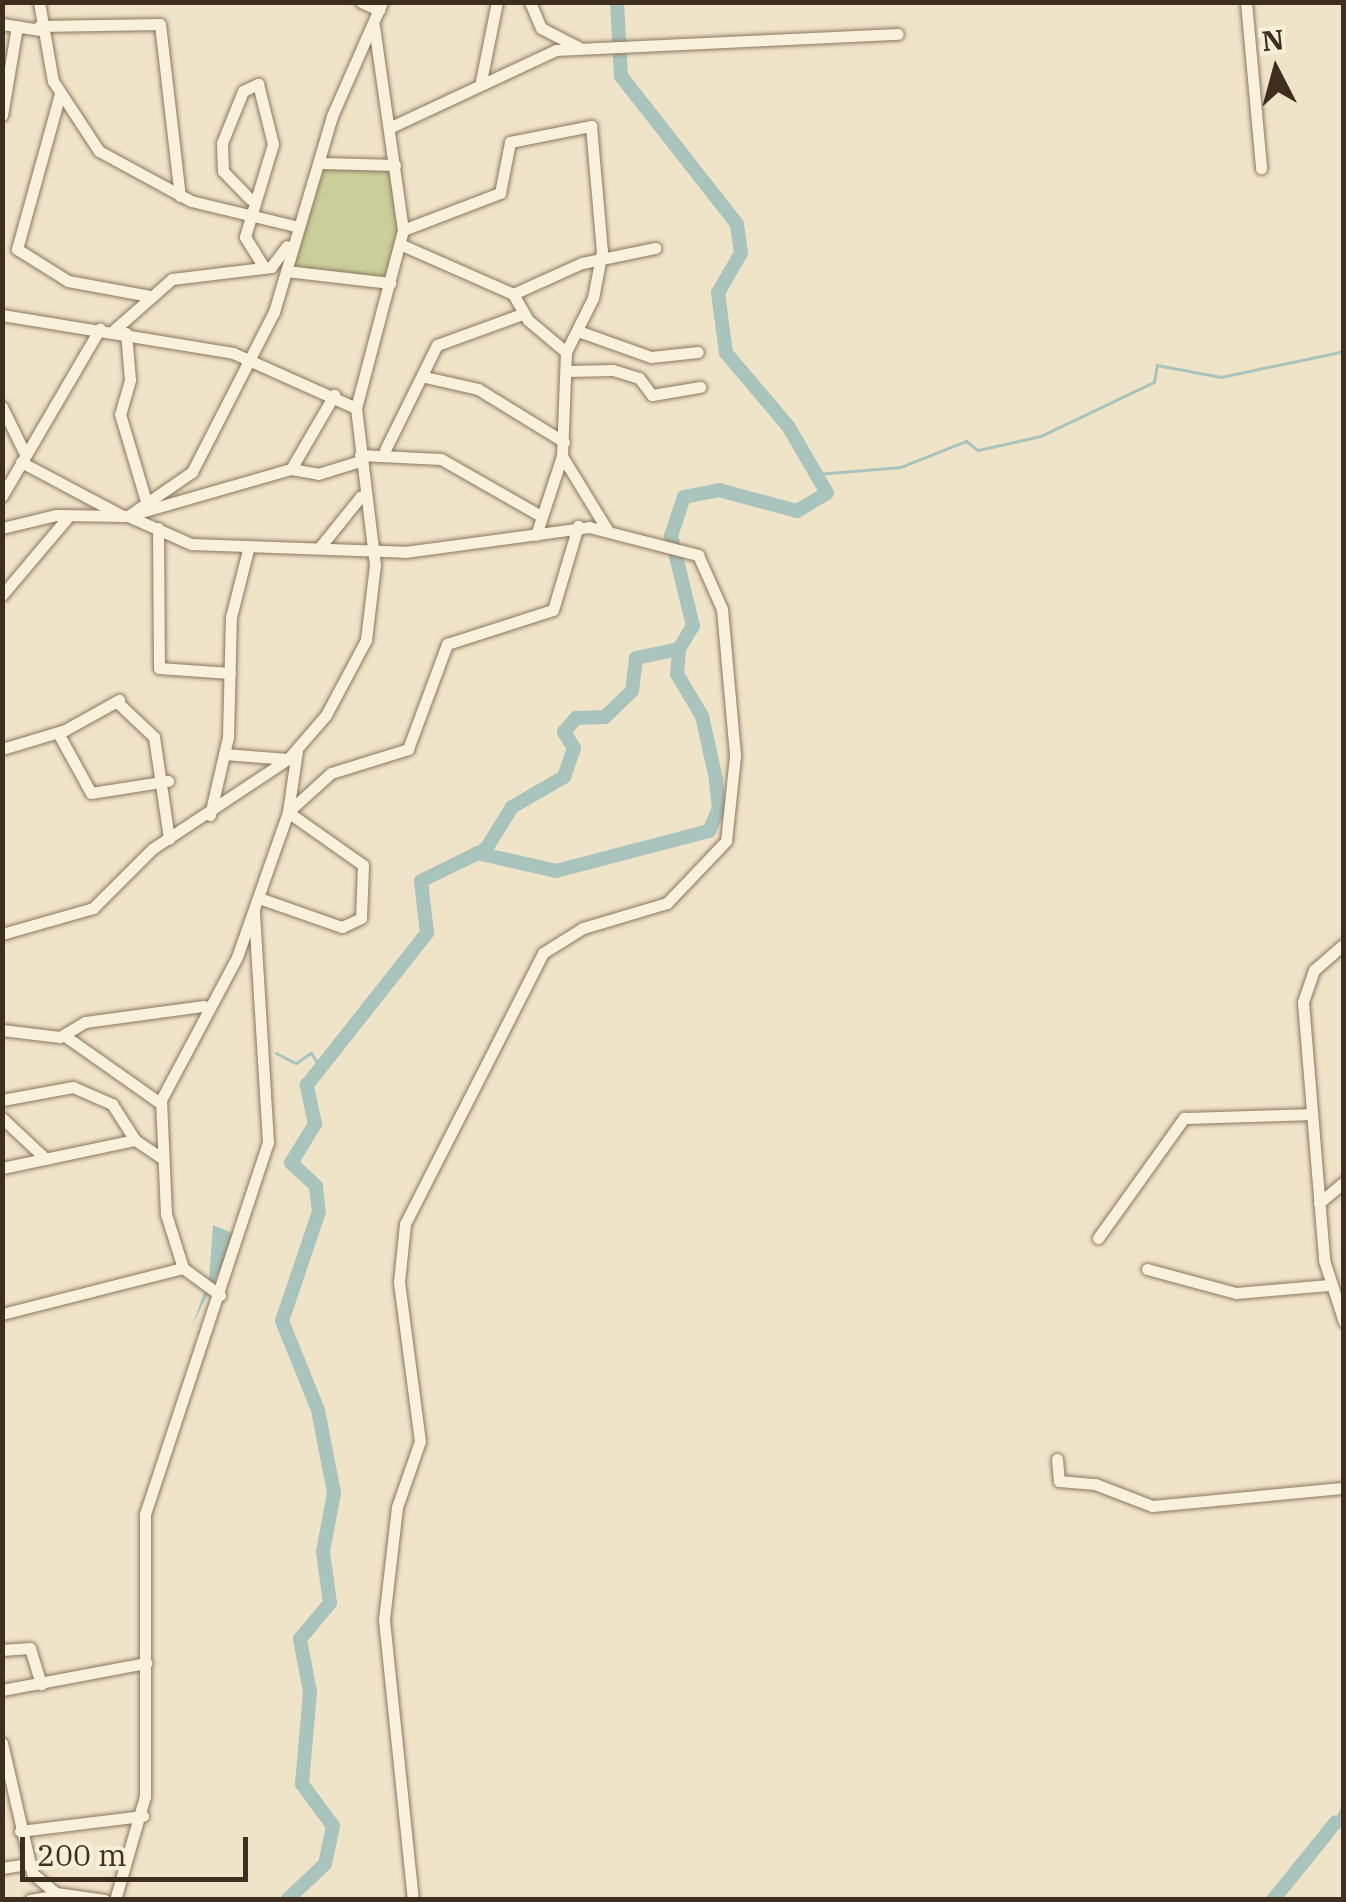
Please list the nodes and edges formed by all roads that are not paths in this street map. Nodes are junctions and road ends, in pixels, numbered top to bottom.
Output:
1 (39, 2) edge
2 (139, 2) edge
3 (361, 2) edge
4 (497, 2) edge
5 (530, 2) edge
6 (1246, 2) edge
7 (381, 6) edge
8 (140, 18) junction
9 (2, 24) edge
10 (16, 26) junction
11 (374, 26) junction
12 (39, 28) junction
13 (898, 34) dead end
14 (580, 48) junction
15 (482, 81) junction
16 (60, 94) junction
17 (2, 115) edge
18 (391, 127) junction
19 (322, 163) junction
20 (395, 166) junction
21 (1261, 168) dead end
22 (180, 196) junction
23 (250, 199) junction
24 (246, 214) junction
25 (296, 226) junction
26 (402, 230) junction
27 (290, 240) junction
28 (402, 245) junction
29 (655, 248) dead end
30 (601, 261) junction
31 (264, 268) junction
32 (286, 271) junction
33 (390, 283) junction
34 (513, 294) junction
35 (150, 296) junction
36 (522, 314) junction
37 (2, 315) edge
38 (100, 328) junction
39 (578, 331) junction
40 (120, 332) junction
41 (566, 352) junction
42 (698, 352) dead end
43 (249, 358) junction
44 (567, 371) junction
45 (425, 377) junction
46 (700, 388) dead end
47 (334, 395) junction
48 (2, 407) edge
49 (356, 408) junction
50 (564, 442) junction
51 (386, 450) junction
52 (562, 456) junction
53 (23, 458) junction
54 (360, 458) junction
55 (291, 469) junction
56 (362, 495) junction
57 (2, 496) edge
58 (146, 501) junction
59 (126, 516) junction
60 (540, 516) junction
61 (68, 517) junction
62 (578, 526) junction
63 (2, 528) edge
64 (158, 528) junction
65 (608, 532) junction
66 (536, 534) junction
67 (249, 546) junction
68 (320, 547) junction
69 (370, 549) junction
70 (2, 595) edge
71 (230, 673) junction
72 (58, 733) junction
73 (2, 749) edge
74 (224, 754) junction
75 (292, 754) junction
76 (168, 781) junction
77 (288, 812) junction
78 (210, 816) junction
79 (168, 839) junction
80 (260, 898) junction
81 (254, 912) junction
82 (2, 934) edge
83 (1344, 944) edge
84 (204, 1006) junction
85 (2, 1030) edge
86 (65, 1036) junction
87 (2, 1100) edge
88 (160, 1103) junction
89 (1310, 1114) junction
90 (2, 1118) edge
91 (136, 1140) junction
92 (46, 1158) junction
93 (163, 1159) junction
94 (2, 1168) edge
95 (1344, 1182) edge
96 (1320, 1203) junction
97 (1098, 1238) dead end
98 (184, 1268) junction
99 (1147, 1269) dead end
100 (1329, 1284) junction
101 (220, 1294) junction
102 (2, 1314) edge
103 (1344, 1322) edge
104 (1058, 1459) dead end
105 (1344, 1488) edge
106 (2, 1650) edge
107 (146, 1663) junction
108 (40, 1684) junction
109 (2, 1690) edge
110 (2, 1743) edge
111 (144, 1816) junction
112 (20, 1830) junction
113 (27, 1864) junction
114 (2, 1868) edge
115 (62, 1894) junction
116 (30, 1900) edge
117 (105, 1900) edge
118 (114, 1900) edge
119 (412, 1900) edge

1 - 12 street
2 - 8 street
3 - 7 street
4 - 15 street
5 - 14 street
6 - 21 street
7 - 11 street
8 - 12 street
8 - 22 street
9 - 10 street
10 - 12 street
10 - 17 street
11 - 18 street
11 - 19 street
12 - 16 street
13 - 14 street
14 - 15 street
15 - 18 street
16 - 22 street
16 - 35 street
18 - 20 street
19 - 20 street
19 - 25 street
20 - 26 street
22 - 24 street
23 - 23 street
23 - 24 street
24 - 25 street
24 - 31 street
25 - 27 street
26 - 28 street
26 - 30 street
27 - 31 street
27 - 32 street
28 - 33 street
28 - 34 street
29 - 30 street
30 - 34 street
30 - 39 street
31 - 35 street
32 - 33 street
32 - 43 street
33 - 49 street
34 - 36 street
35 - 40 street
36 - 41 street
36 - 45 street
37 - 38 street
38 - 40 street
38 - 53 street
39 - 41 street
39 - 42 street
40 - 43 street
40 - 58 street
41 - 44 street
43 - 47 street
43 - 58 street
44 - 46 street
44 - 50 street
45 - 50 street
45 - 51 street
47 - 49 street
47 - 55 street
48 - 53 street
49 - 54 street
50 - 52 street
51 - 54 street
51 - 60 street
52 - 60 street
52 - 65 street
53 - 57 street
53 - 59 street
54 - 55 street
54 - 56 street
55 - 59 street
56 - 68 street
56 - 69 street
58 - 59 street
59 - 61 street
59 - 64 street
60 - 66 street
61 - 63 street
61 - 70 street
62 - 65 street
62 - 66 street
62 - 77 street
64 - 67 street
64 - 71 street
65 - 119 street
66 - 69 street
67 - 68 street
67 - 71 street
68 - 69 street
69 - 75 street
71 - 74 street
72 - 73 street
72 - 76 street
72 - 76 street
74 - 75 street
74 - 78 street
75 - 77 street
75 - 78 street
76 - 79 street
77 - 80 street
77 - 80 street
78 - 79 street
79 - 82 street
80 - 81 street
81 - 84 street
81 - 101 street
83 - 89 street
84 - 86 street
84 - 88 street
85 - 86 street
86 - 88 street
87 - 91 street
88 - 93 street
89 - 96 street
89 - 97 street
90 - 92 street
91 - 92 street
91 - 93 street
92 - 94 street
93 - 98 street
95 - 96 street
96 - 100 street
98 - 101 street
98 - 102 street
99 - 100 street
100 - 103 street
101 - 107 street
104 - 105 street
106 - 108 street
107 - 108 street
107 - 111 street
108 - 109 street
110 - 112 street
111 - 112 street
111 - 118 street
112 - 113 street
113 - 114 street
113 - 115 street
115 - 116 street
115 - 117 street

